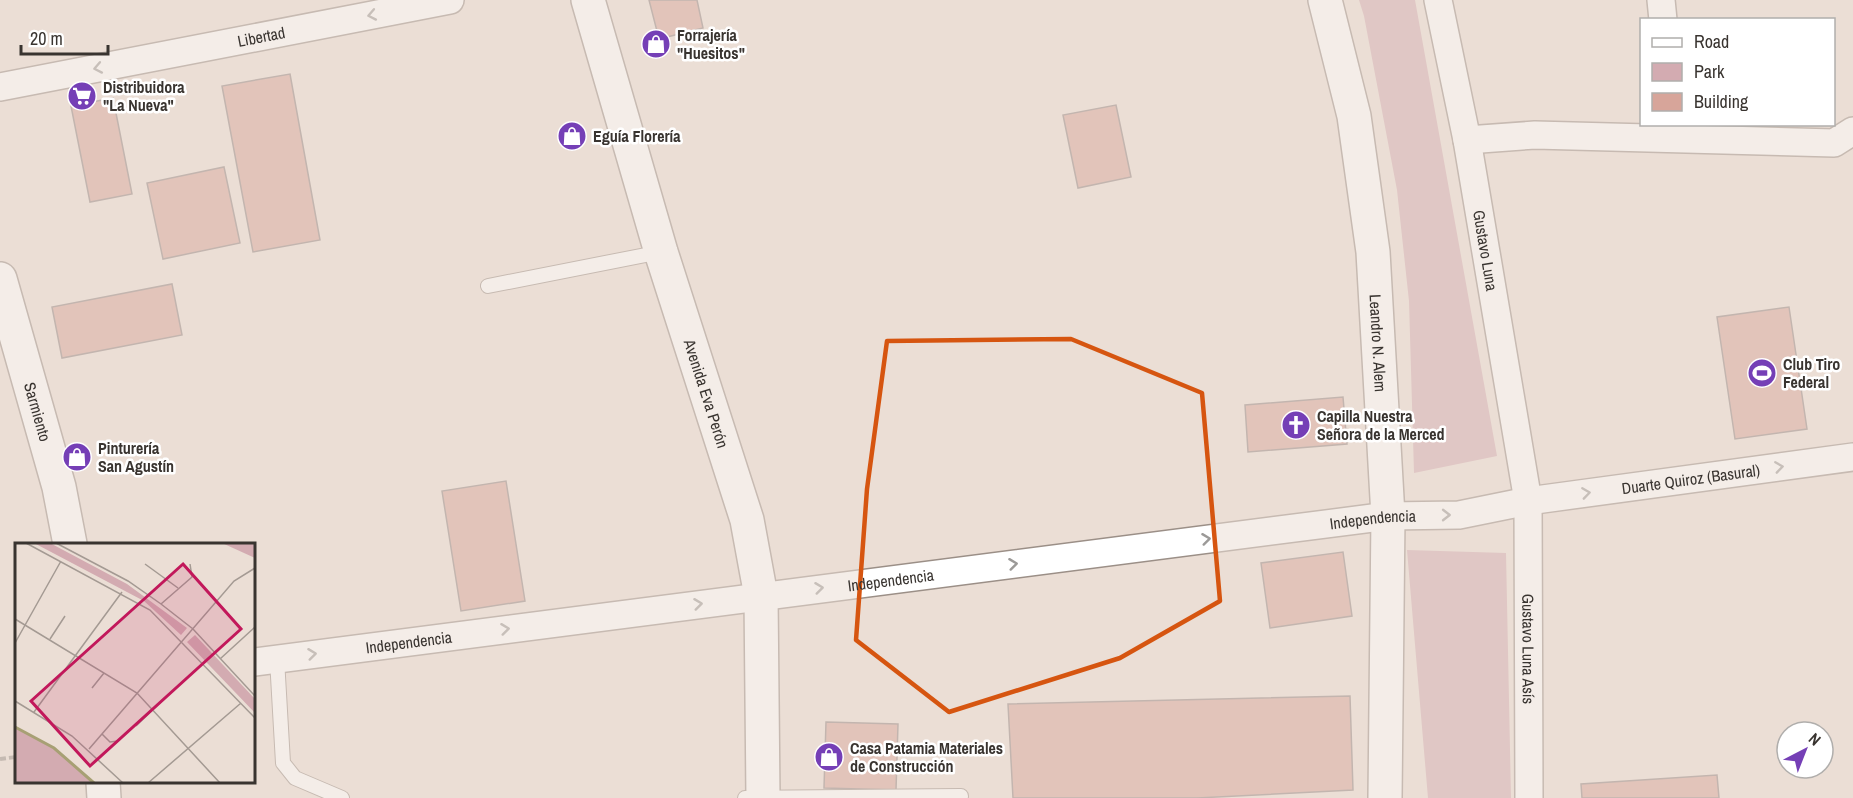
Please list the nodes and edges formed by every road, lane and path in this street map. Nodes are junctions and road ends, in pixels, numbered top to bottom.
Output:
1 (450, 0) edge
2 (588, 0) edge
3 (1325, 0) edge
4 (1438, 0) edge
5 (1661, 0) edge
6 (1663, 18) edge
7 (0, 87) edge
8 (1676, 131) edge
9 (1853, 131) edge
10 (1467, 140) junction
11 (661, 252) junction
12 (0, 279) edge
13 (488, 286) dead end
14 (1853, 457) edge
15 (1528, 501) junction
16 (1388, 516) junction
17 (70, 543) edge
18 (761, 596) junction
19 (265, 660) edge
20 (103, 783) edge
21 (961, 796) dead end
22 (104, 798) edge
23 (342, 798) edge
24 (757, 798) edge
25 (1384, 798) edge
26 (1529, 798) edge

1 -> 7 street, Libertad
2 - 11 main road, Avenida Eva Perón
3 - 16 main road, Leandro N. Alem
4 - 10 street, Gustavo Luna
5 - 6 street
8 - 9 street
8 - 10 street
10 - 15 street, Gustavo Luna
11 - 13 lane
11 - 18 main road, Avenida Eva Perón
12 - 17 main road, Sarmiento
15 -> 14 street, Duarte Quiroz (Basural)
16 -> 15 street, Independencia
15 - 26 street, Gustavo Luna Asís
18 -> 16 street, Independencia
16 - 25 main road, Leandro N. Alem
19 -> 18 street, Independencia
18 - 24 main road, Avenida Eva Perón
19 - 23 lane
20 - 22 main road
21 - 24 lane

